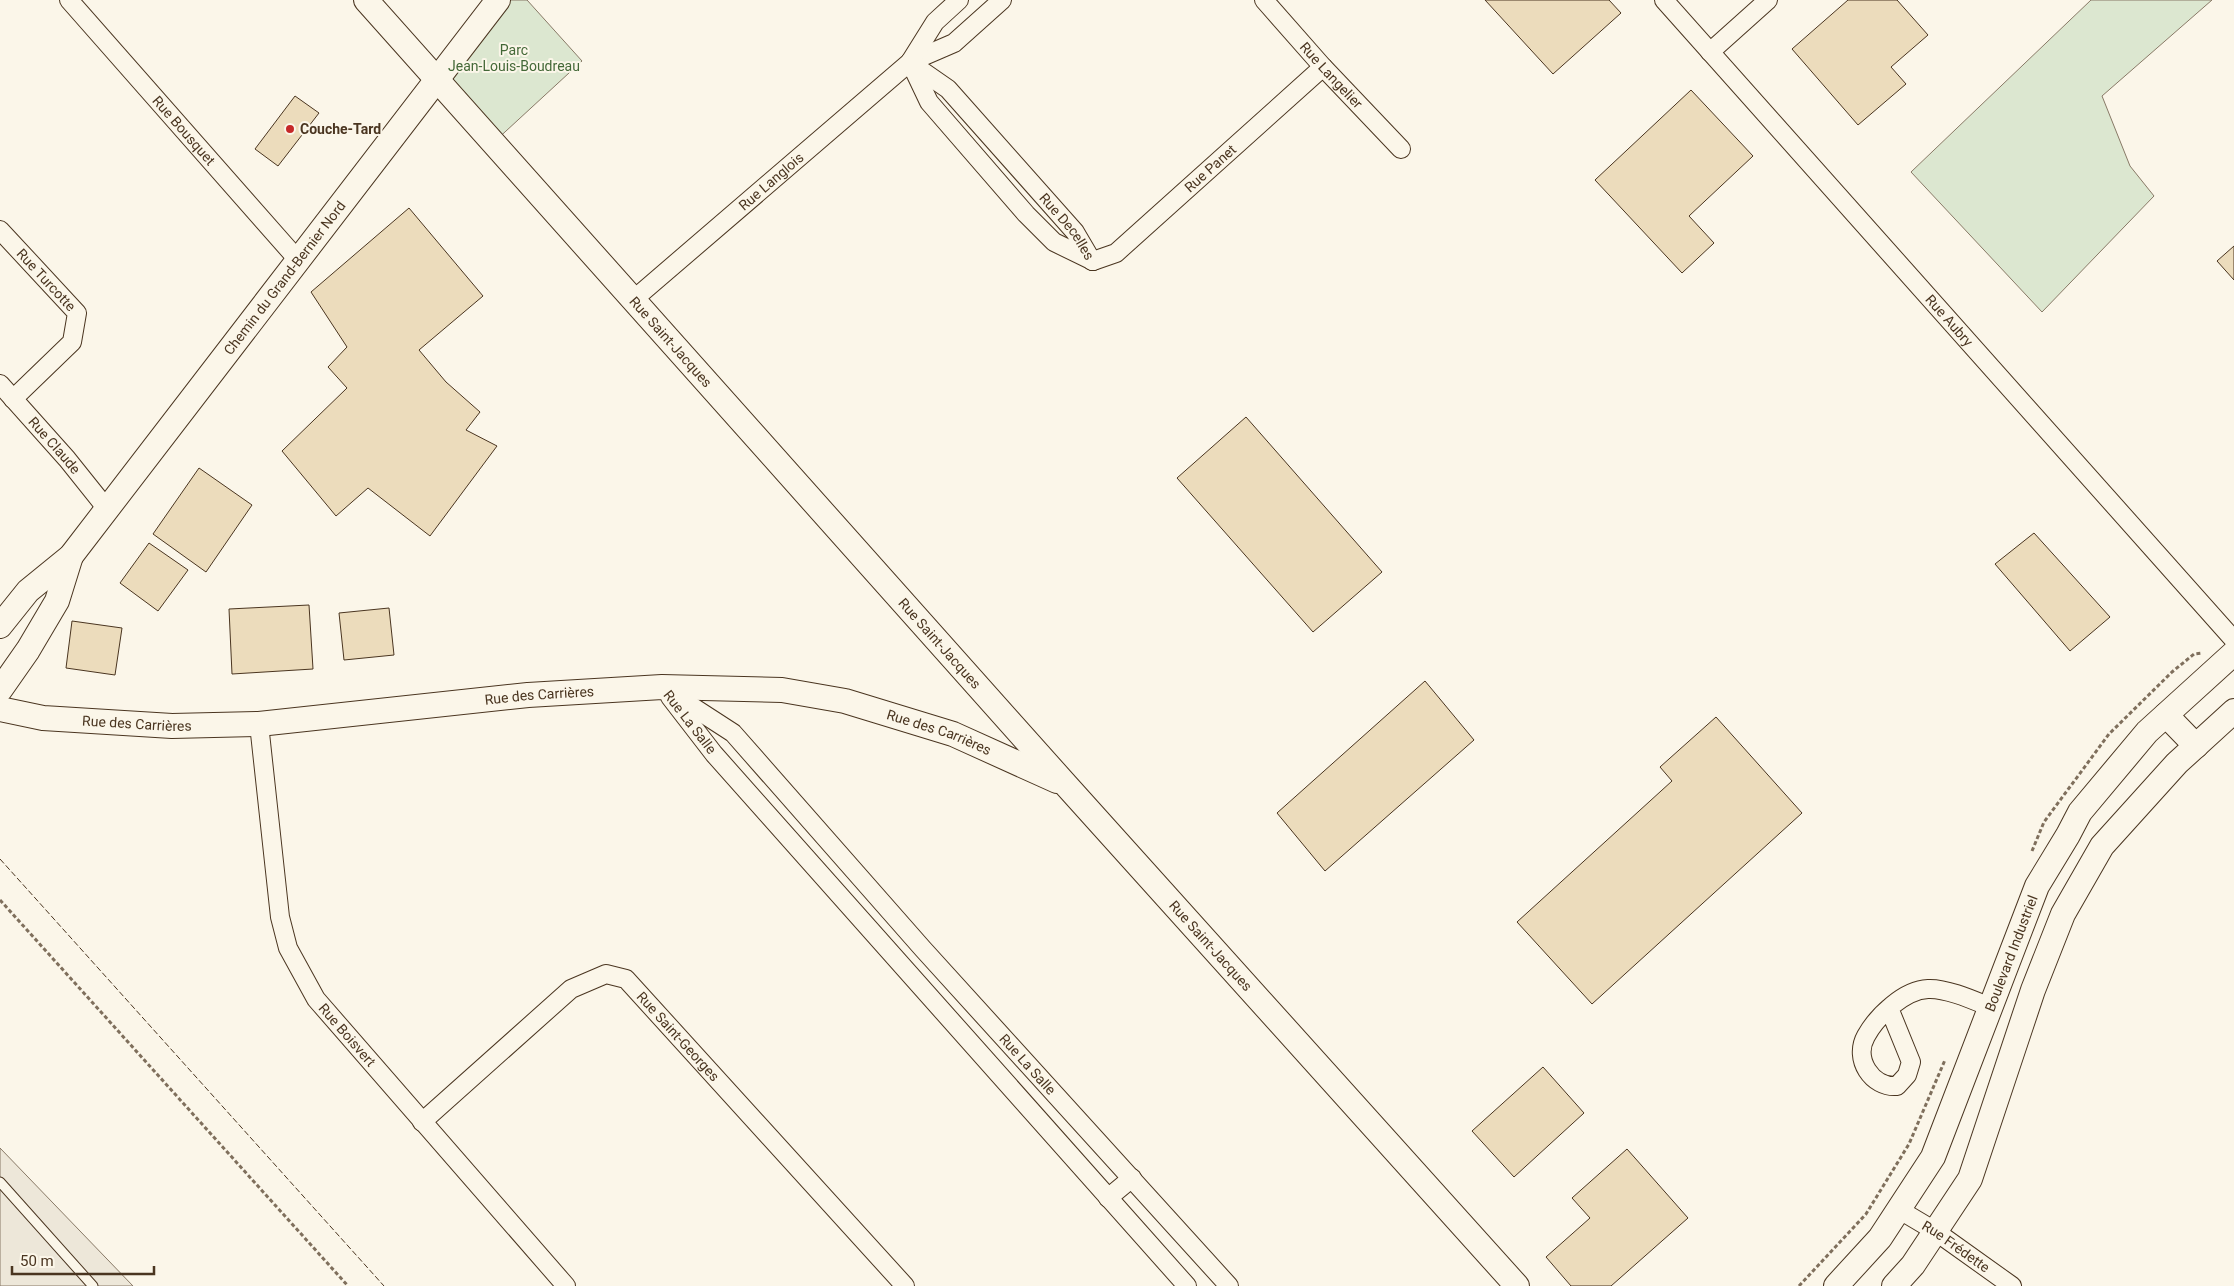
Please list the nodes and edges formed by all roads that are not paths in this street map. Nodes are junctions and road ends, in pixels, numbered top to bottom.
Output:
1 (69, 0) edge
2 (366, 0) edge
3 (498, 0) edge
4 (959, 0) edge
5 (1002, 0) edge
6 (1264, 0) edge
7 (1664, 0) edge
8 (1768, 0) edge
9 (1710, 52) junction
10 (910, 62) junction
11 (1323, 66) junction
12 (437, 80) junction
13 (1401, 149) dead end
14 (0, 230) edge
15 (298, 260) junction
16 (1092, 262) junction
17 (633, 300) junction
18 (0, 384) edge
19 (13, 399) junction
20 (107, 509) junction
21 (70, 556) junction
22 (0, 626) edge
23 (2234, 640) edge
24 (2234, 653) edge
25 (662, 687) junction
26 (0, 690) edge
27 (0, 709) edge
28 (2234, 711) edge
29 (2166, 715) junction
30 (259, 724) junction
31 (2196, 746) junction
32 (1066, 785) junction
33 (2068, 835) junction
34 (2098, 852) junction
35 (923, 949) junction
36 (904, 966) junction
37 (1990, 1007) junction
38 (1889, 1008) dead end
39 (422, 1122) junction
40 (1132, 1178) junction
41 (0, 1182) edge
42 (1108, 1198) junction
43 (1898, 1210) junction
44 (1935, 1231) junction
45 (93, 1286) edge
46 (566, 1286) edge
47 (905, 1286) edge
48 (1187, 1286) edge
49 (1229, 1286) edge
50 (1517, 1286) edge
51 (1836, 1286) edge
52 (1894, 1286) edge
53 (2012, 1286) edge

1 - 15 street, Rue Bousquet
2 - 12 main road, Rue Saint-Jacques
3 - 12 main road, Chemin du Grand-Bernier Nord
4 - 10 street, Rue Langlois
5 - 10 street, Rue Langlois
6 - 11 street, Rue Langelier
7 - 9 street, Rue Aubry
8 - 9 street
9 - 23 street, Rue Aubry
10 - 16 street, Rue Decelles
10 - 16 street, Rue Decelles
10 - 17 street, Rue Langlois
11 - 13 street, Rue Langelier
11 - 16 street, Rue Panet
12 - 15 main road, Chemin du Grand-Bernier Nord
12 - 17 main road, Rue Saint-Jacques
14 - 19 street, Rue Turcotte
15 - 20 main road, Chemin du Grand-Bernier Nord
17 - 32 main road, Rue Saint-Jacques
18 - 19 street, Rue Claude
19 - 20 street, Rue Claude
20 - 21 main road, Chemin du Grand-Bernier Nord
21 - 22 main road, Chemin du Grand-Bernier Nord
21 - 26 main road, Chemin du Grand-Bernier Nord
24 - 29 main road, Boulevard Industriel
25 - 30 main road, Rue des Carrières
25 - 32 main road, Rue des Carrières
25 - 35 street, Rue La Salle
25 - 36 street, Rue La Salle
27 - 30 main road, Rue des Carrières
28 - 31 main road
29 - 31 main road
29 - 33 main road, Boulevard Industriel
30 - 39 street, Rue Boisvert
31 - 34 main road
32 - 50 main road, Rue Saint-Jacques
33 - 34 main road
33 - 37 main road, Boulevard Industriel
34 - 44 main road
35 - 36 street
35 - 40 street, Rue La Salle
36 - 42 street, Rue La Salle
37 - 38 street
37 - 43 main road, Boulevard Industriel
39 - 46 street, Rue Boisvert
39 - 47 street, Rue Saint-Georges
40 - 42 street
40 - 49 street, Rue La Salle
41 - 45 lane
42 - 48 street, Rue La Salle
43 - 44 street, Rue Frédette
43 - 51 main road, Boulevard Industriel
44 - 52 main road
44 - 53 street, Rue Frédette

